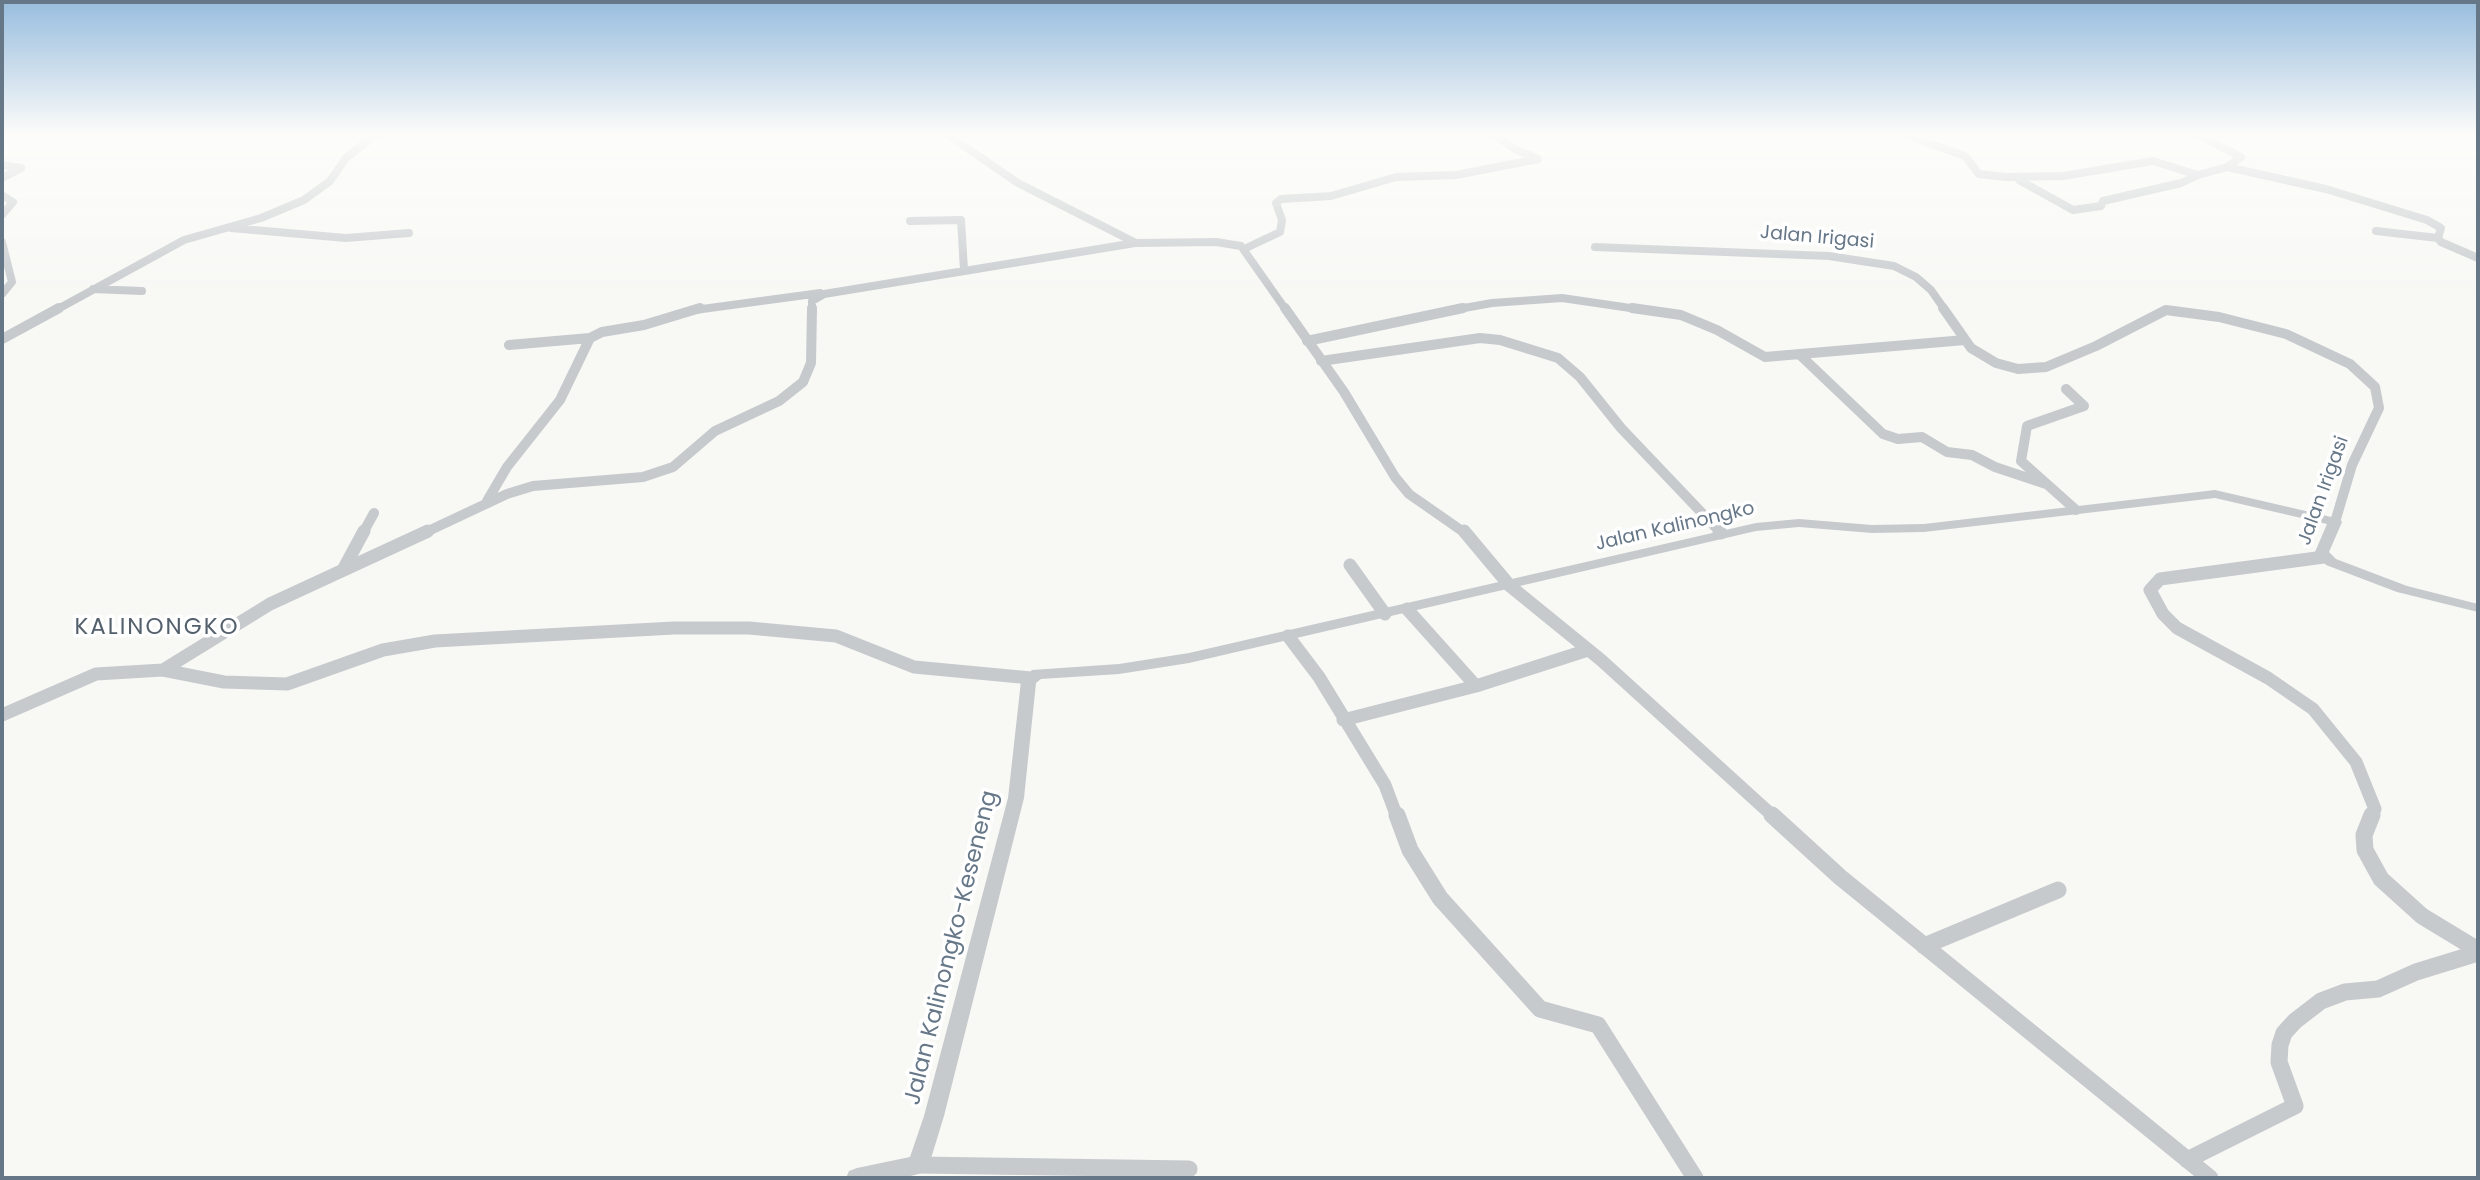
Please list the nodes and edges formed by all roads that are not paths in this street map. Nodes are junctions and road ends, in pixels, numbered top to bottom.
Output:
1 (319, 190) edge
2 (1032, 190) edge
3 (1351, 190) edge
4 (2038, 190) edge
5 (2150, 190) edge
6 (2329, 190) edge
7 (2, 195) edge
8 (2, 215) edge
9 (910, 221) dead end
10 (228, 228) junction
11 (2376, 231) dead end
12 (409, 233) dead end
13 (2438, 238) junction
14 (2, 242) edge
15 (1136, 243) junction
16 (1595, 247) dead end
17 (1244, 249) junction
18 (2478, 258) edge
19 (964, 270) junction
20 (93, 289) junction
21 (142, 291) dead end
22 (831, 292) junction
23 (2, 294) edge
24 (590, 338) junction
25 (2, 339) edge
26 (1965, 340) junction
27 (1307, 341) junction
28 (509, 345) dead end
29 (1799, 354) junction
30 (1321, 361) junction
31 (2066, 389) dead end
32 (2046, 484) junction
33 (487, 501) junction
34 (2076, 510) junction
35 (374, 513) dead end
36 (2335, 522) junction
37 (1721, 533) junction
38 (2324, 557) junction
39 (1350, 565) dead end
40 (344, 568) junction
41 (1510, 586) junction
42 (2478, 608) edge
43 (1407, 609) junction
44 (1385, 614) junction
45 (1288, 636) junction
46 (1588, 650) junction
47 (163, 670) junction
48 (1031, 678) junction
49 (1476, 686) junction
50 (2, 715) edge
51 (1343, 720) junction
52 (2058, 890) dead end
53 (1924, 946) junction
54 (2478, 951) edge
55 (2188, 1160) junction
56 (918, 1165) junction
57 (1189, 1169) dead end
58 (857, 1178) edge
59 (1695, 1178) edge
60 (2210, 1178) edge

1 - 10 street
2 - 15 street
3 - 17 street
4 - 5 street
6 - 13 street
7 - 8 street
9 - 19 street
10 - 12 street
10 - 20 street
11 - 13 street
13 - 18 street
14 - 23 street
15 - 17 street
15 - 19 street
16 - 26 street, Jalan Irigasi
17 - 27 street
19 - 22 street
20 - 21 street
20 - 25 street
22 - 24 street
22 - 33 street
24 - 28 street
24 - 33 street
26 - 29 street
26 - 36 street, Jalan Irigasi
27 - 29 street
27 - 30 street
29 - 32 street
30 - 37 street
30 - 41 street
31 - 32 street
32 - 34 street
33 - 40 street
34 - 36 street, Jalan Kalinongko
34 - 37 street, Jalan Kalinongko
35 - 40 street
36 - 38 street, Jalan Irigasi
37 - 41 street, Jalan Kalinongko
38 - 42 street
38 - 54 street, Jalan Irigasi
39 - 44 street
40 - 47 street
41 - 43 street, Jalan Kalinongko
41 - 46 street
43 - 44 street, Jalan Kalinongko
43 - 49 street
44 - 45 street, Jalan Kalinongko
45 - 48 street, Jalan Kalinongko
45 - 51 street
46 - 49 street
46 - 53 street
47 - 48 street
47 - 50 street
48 - 56 street, Jalan Kalinongko-Keseneng
49 - 51 street
51 - 59 street
52 - 53 street
53 - 55 street
54 - 55 street
55 - 60 street
56 - 57 street
56 - 58 street

